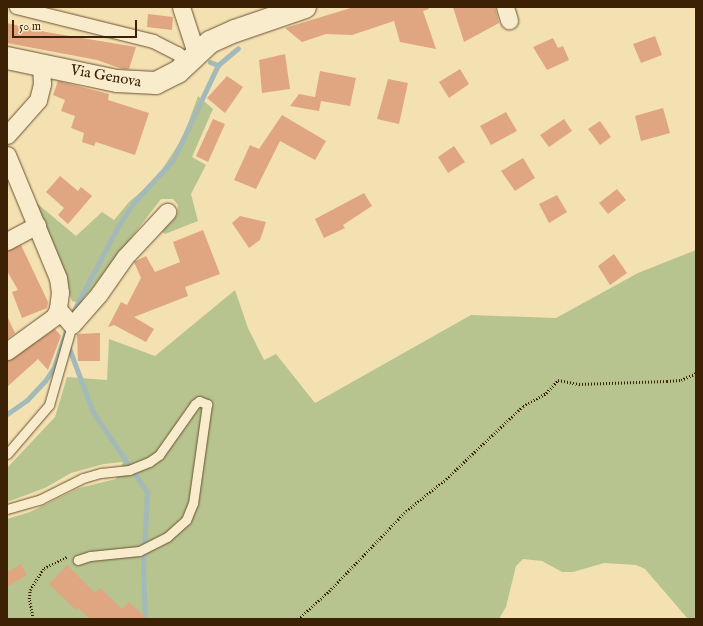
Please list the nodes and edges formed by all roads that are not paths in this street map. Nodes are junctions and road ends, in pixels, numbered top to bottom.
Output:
1 (16, 7) edge
2 (181, 7) edge
3 (305, 7) edge
4 (7, 58) edge
5 (192, 58) junction
6 (41, 64) junction
7 (7, 135) edge
8 (7, 155) edge
9 (167, 212) dead end
10 (37, 225) junction
11 (7, 241) edge
12 (67, 319) junction
13 (7, 350) edge
14 (7, 454) edge
15 (7, 509) edge
16 (78, 560) road end

1 - 5 street
2 - 5 street
3 - 5 main road, Via Genova
4 - 6 main road, Via Genova
5 - 6 main road, Via Genova
6 - 7 street
8 - 10 street
9 - 12 street
10 - 11 street
10 - 12 street
12 - 13 street
12 - 14 lane
15 - 16 lane

